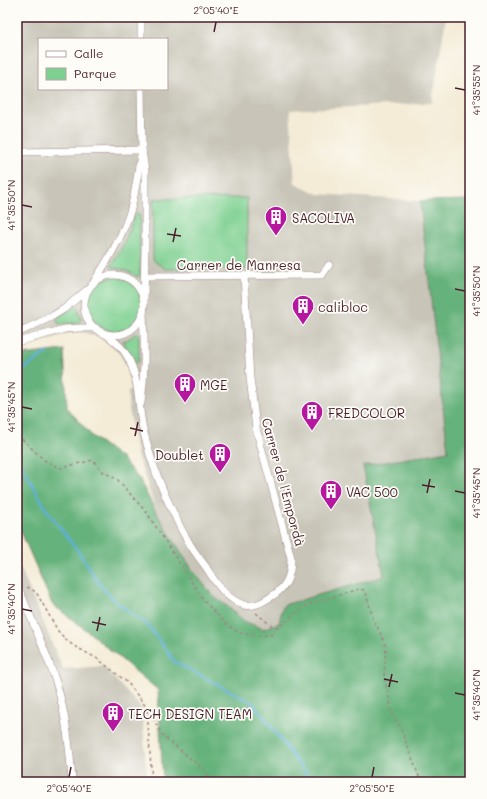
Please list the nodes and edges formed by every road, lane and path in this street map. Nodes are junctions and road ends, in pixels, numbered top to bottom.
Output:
1 (141, 17) edge
2 (141, 38) edge
3 (141, 90) edge
4 (142, 150) junction
5 (17, 152) edge
6 (329, 265) dead end
7 (145, 276) junction
8 (244, 276) junction
9 (91, 286) junction
10 (144, 303) junction
11 (143, 311) junction
12 (96, 328) junction
13 (17, 333) edge
14 (104, 333) junction
15 (17, 342) edge
16 (140, 413) junction
17 (17, 428) edge
18 (20, 585) edge
19 (247, 605) junction
20 (280, 627) junction
21 (147, 708) junction
22 (470, 775) edge
23 (72, 782) edge
24 (152, 782) edge
25 (215, 782) edge
26 (421, 782) edge
27 (466, 782) edge

1 - 2 street
3 - 4 street
4 - 5 street
4 - 7 street
4 - 9 street
6 - 8 street, Carrer de Manresa
7 - 8 street, Carrer de Manresa
7 - 10 street
8 - 19 street, Carrer de l'Empordà
9 - 10 street
9 - 12 street
9 - 13 street
10 - 11 street
11 - 14 street
11 - 16 street
12 - 14 street
12 - 15 street
14 - 16 street
16 - 19 street
17 - 20 path
18 - 21 path
18 - 23 street
19 - 20 path
20 - 26 path
21 - 24 path
21 - 25 path
22 - 27 path

